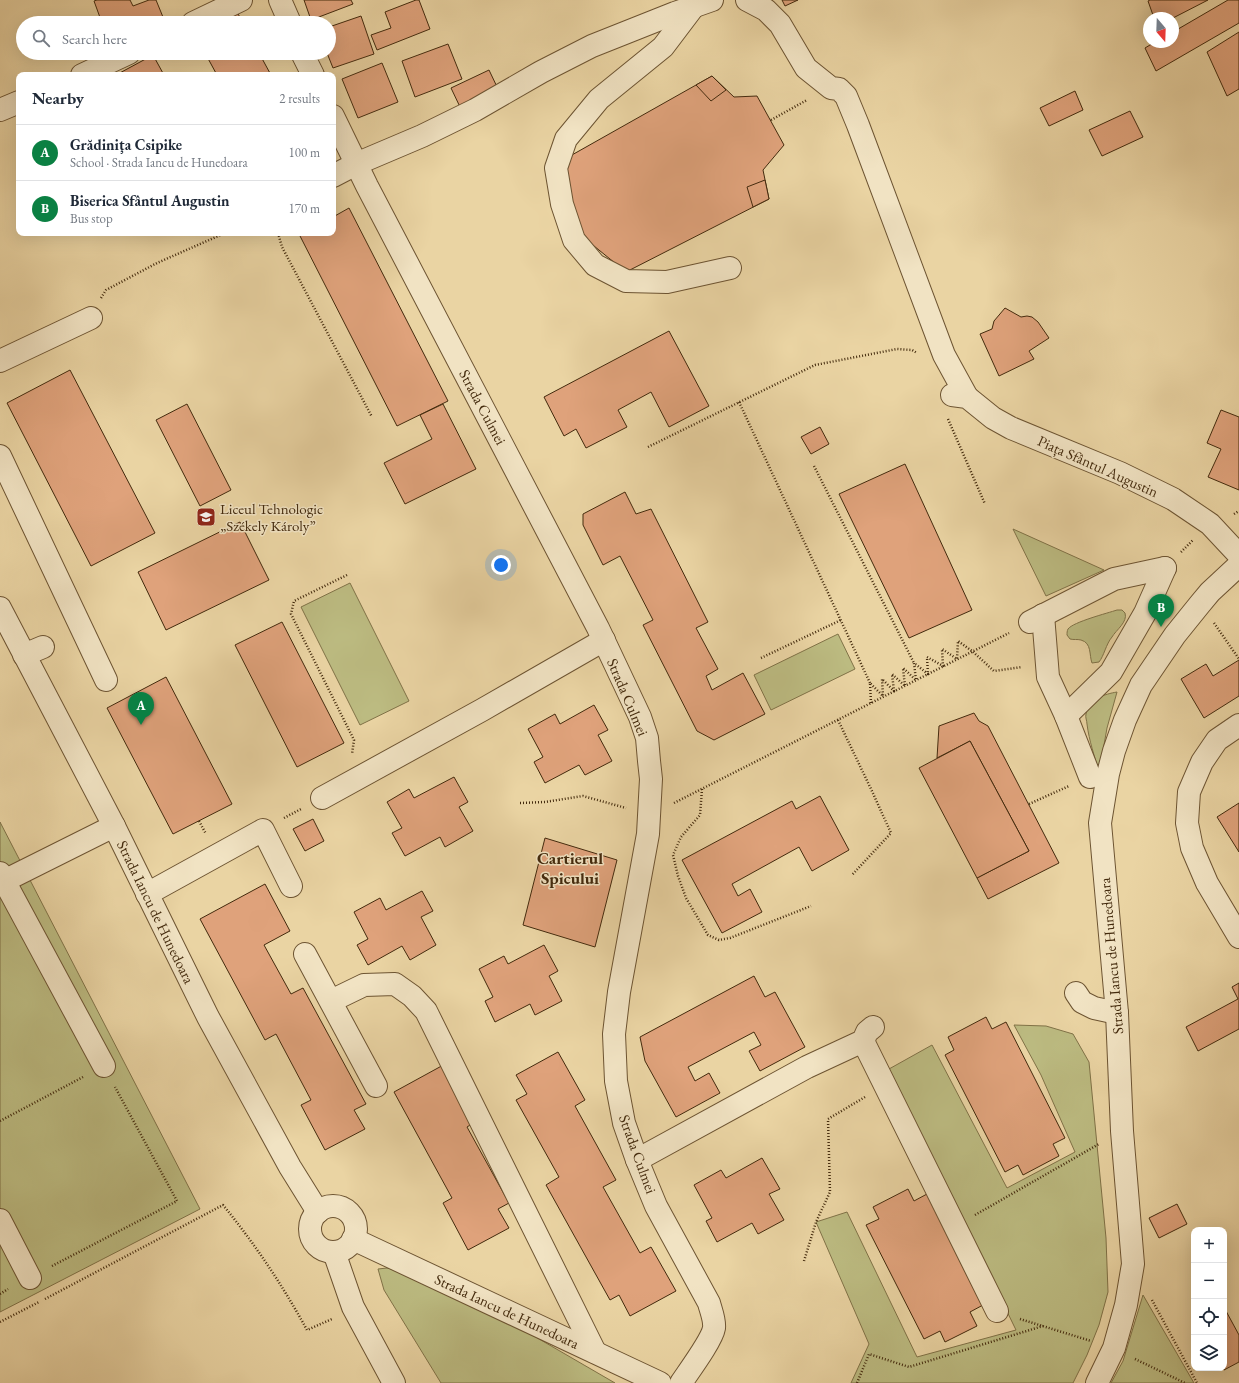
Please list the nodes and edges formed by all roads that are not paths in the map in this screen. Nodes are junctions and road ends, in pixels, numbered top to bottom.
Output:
1 (241, 0) edge
2 (280, 0) edge
3 (747, 0) edge
4 (703, 3) edge
5 (207, 16) edge
6 (287, 16) edge
7 (114, 60) edge
8 (306, 60) edge
9 (88, 72) edge
10 (312, 72) edge
11 (16, 103) edge
12 (0, 110) edge
13 (336, 122) edge
14 (356, 164) junction
15 (336, 174) edge
16 (730, 268) dead end
17 (91, 318) road end
18 (0, 361) edge
19 (0, 456) edge
20 (1239, 555) edge
21 (1239, 565) edge
22 (0, 608) edge
23 (604, 640) junction
24 (106, 680) dead end
25 (1066, 716) junction
26 (1239, 725) edge
27 (1090, 777) road end
28 (322, 798) road end
29 (114, 826) junction
30 (1, 879) edge
31 (291, 886) dead end
32 (148, 894) junction
33 (1239, 937) edge
34 (305, 954) dead end
35 (1076, 993) dead end
36 (331, 1001) junction
37 (1117, 1014) junction
38 (104, 1066) road end
39 (376, 1086) dead end
40 (637, 1160) junction
41 (318, 1212) junction
42 (0, 1220) edge
43 (353, 1239) junction
44 (334, 1252) junction
45 (30, 1278) road end
46 (997, 1311) dead end
47 (595, 1352) junction
48 (394, 1383) edge
49 (660, 1383) edge
50 (681, 1383) edge
51 (1097, 1383) edge

1 - 5 street
2 - 6 street
3 - 20 street, Piața Sfântul Augustin
4 - 14 street
4 - 16 street
7 - 9 street
8 - 10 street
11 - 12 street
13 - 14 street, Strada Culmei
14 - 15 street
14 - 23 street, Strada Culmei
17 - 18 street
19 - 24 street
21 - 37 street, Strada Iancu de Hunedoara
22 - 29 street, Strada Iancu de Hunedoara
23 - 28 street
23 - 40 street, Strada Culmei
25 - 25 street
25 - 27 street
26 - 33 street
29 - 30 street
29 - 32 street, Strada Iancu de Hunedoara
30 - 38 street
31 - 32 street
32 - 41 street, Strada Iancu de Hunedoara
34 - 36 street
35 - 37 street
36 - 39 street
36 - 47 street
37 - 51 street, Strada Iancu de Hunedoara
40 - 46 street
40 - 50 street, Strada Culmei
41 - 43 street
41 - 44 street
42 - 45 street
43 - 44 street
43 - 47 street, Strada Iancu de Hunedoara
44 - 48 street
47 - 49 street, Strada Iancu de Hunedoara

